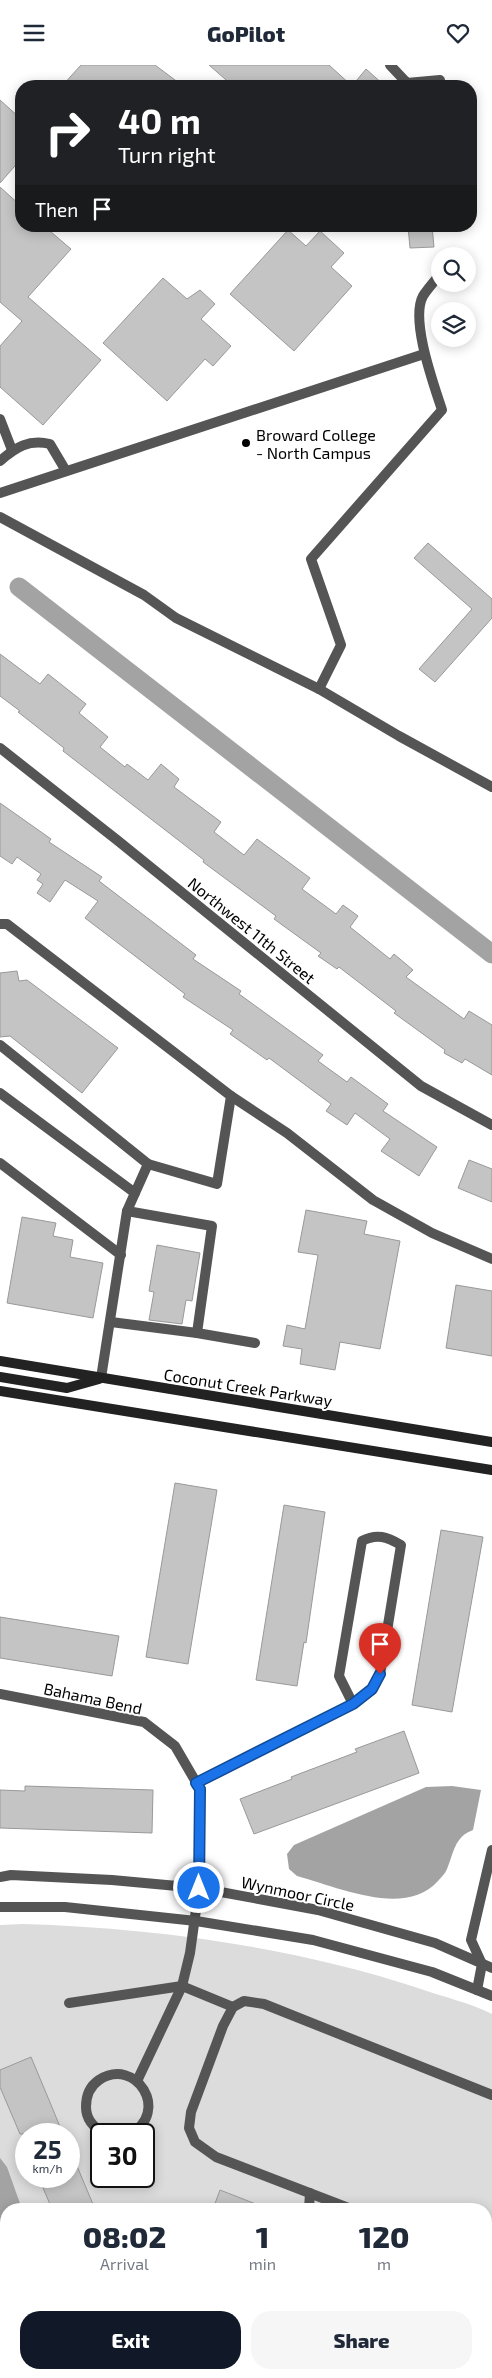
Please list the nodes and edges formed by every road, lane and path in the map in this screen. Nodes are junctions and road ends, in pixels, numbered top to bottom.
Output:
1 (390, 65) edge
2 (404, 80) edge
3 (431, 286) edge
4 (424, 354) junction
5 (0, 419) edge
6 (12, 450) junction
7 (0, 461) edge
8 (66, 471) junction
9 (0, 493) edge
10 (0, 517) edge
11 (319, 689) junction
12 (0, 748) edge
13 (492, 787) edge
14 (0, 924) edge
15 (0, 1045) edge
16 (0, 1093) edge
17 (231, 1096) junction
18 (492, 1125) edge
19 (0, 1163) edge
20 (148, 1164) junction
21 (135, 1193) junction
22 (127, 1211) junction
23 (121, 1255) junction
24 (492, 1259) edge
25 (111, 1322) junction
26 (197, 1333) junction
27 (255, 1343) dead end
28 (0, 1361) edge
29 (0, 1377) edge
30 (101, 1378) junction
31 (0, 1391) edge
32 (492, 1442) edge
33 (492, 1470) edge
34 (0, 1694) edge
35 (353, 1704) junction
36 (196, 1783) junction
37 (492, 1850) edge
38 (0, 1877) edge
39 (199, 1888) junction
40 (0, 1907) edge
41 (196, 1921) junction
42 (489, 1964) edge
43 (182, 1986) junction
44 (477, 1990) junction
45 (492, 1996) edge
46 (69, 2003) dead end
47 (233, 2007) junction
48 (137, 2081) junction
49 (492, 2095) edge
50 (92, 2123) edge
51 (142, 2123) edge
52 (310, 2193) junction
53 (309, 2203) edge
54 (336, 2203) edge

1 - 2 street
3 - 4 street
4 - 8 street
4 - 11 street
5 - 6 street
6 - 7 street
6 - 8 street
8 - 9 street
10 - 11 street
11 - 13 street
12 - 18 street, Northwest 11th Street
14 - 17 street
15 - 20 street
16 - 21 street
17 - 20 street
17 - 24 street
19 - 23 street
20 - 21 street
21 - 22 street
22 - 23 street
22 - 26 street
23 - 25 street
25 - 26 street
25 - 30 street
26 - 27 street
28 - 30 main road, Coconut Creek Parkway
29 - 30 main road
30 - 32 main road, Coconut Creek Parkway
31 - 33 main road
34 - 36 street, Bahama Bend
35 - 35 street
35 - 36 street
36 - 39 street, Bahama Bend
37 - 42 street
38 - 39 street, Wynmoor Circle
39 - 41 street, Bahama Bend
39 - 42 street, Wynmoor Circle
40 - 41 street
41 - 43 street, Bahama Bend
41 - 44 street
42 - 44 street
43 - 46 street
43 - 47 street
43 - 48 street, Bahama Bend
44 - 45 street
47 - 49 street
47 - 52 street
48 - 50 street
48 - 51 street
52 - 53 street
52 - 54 street

